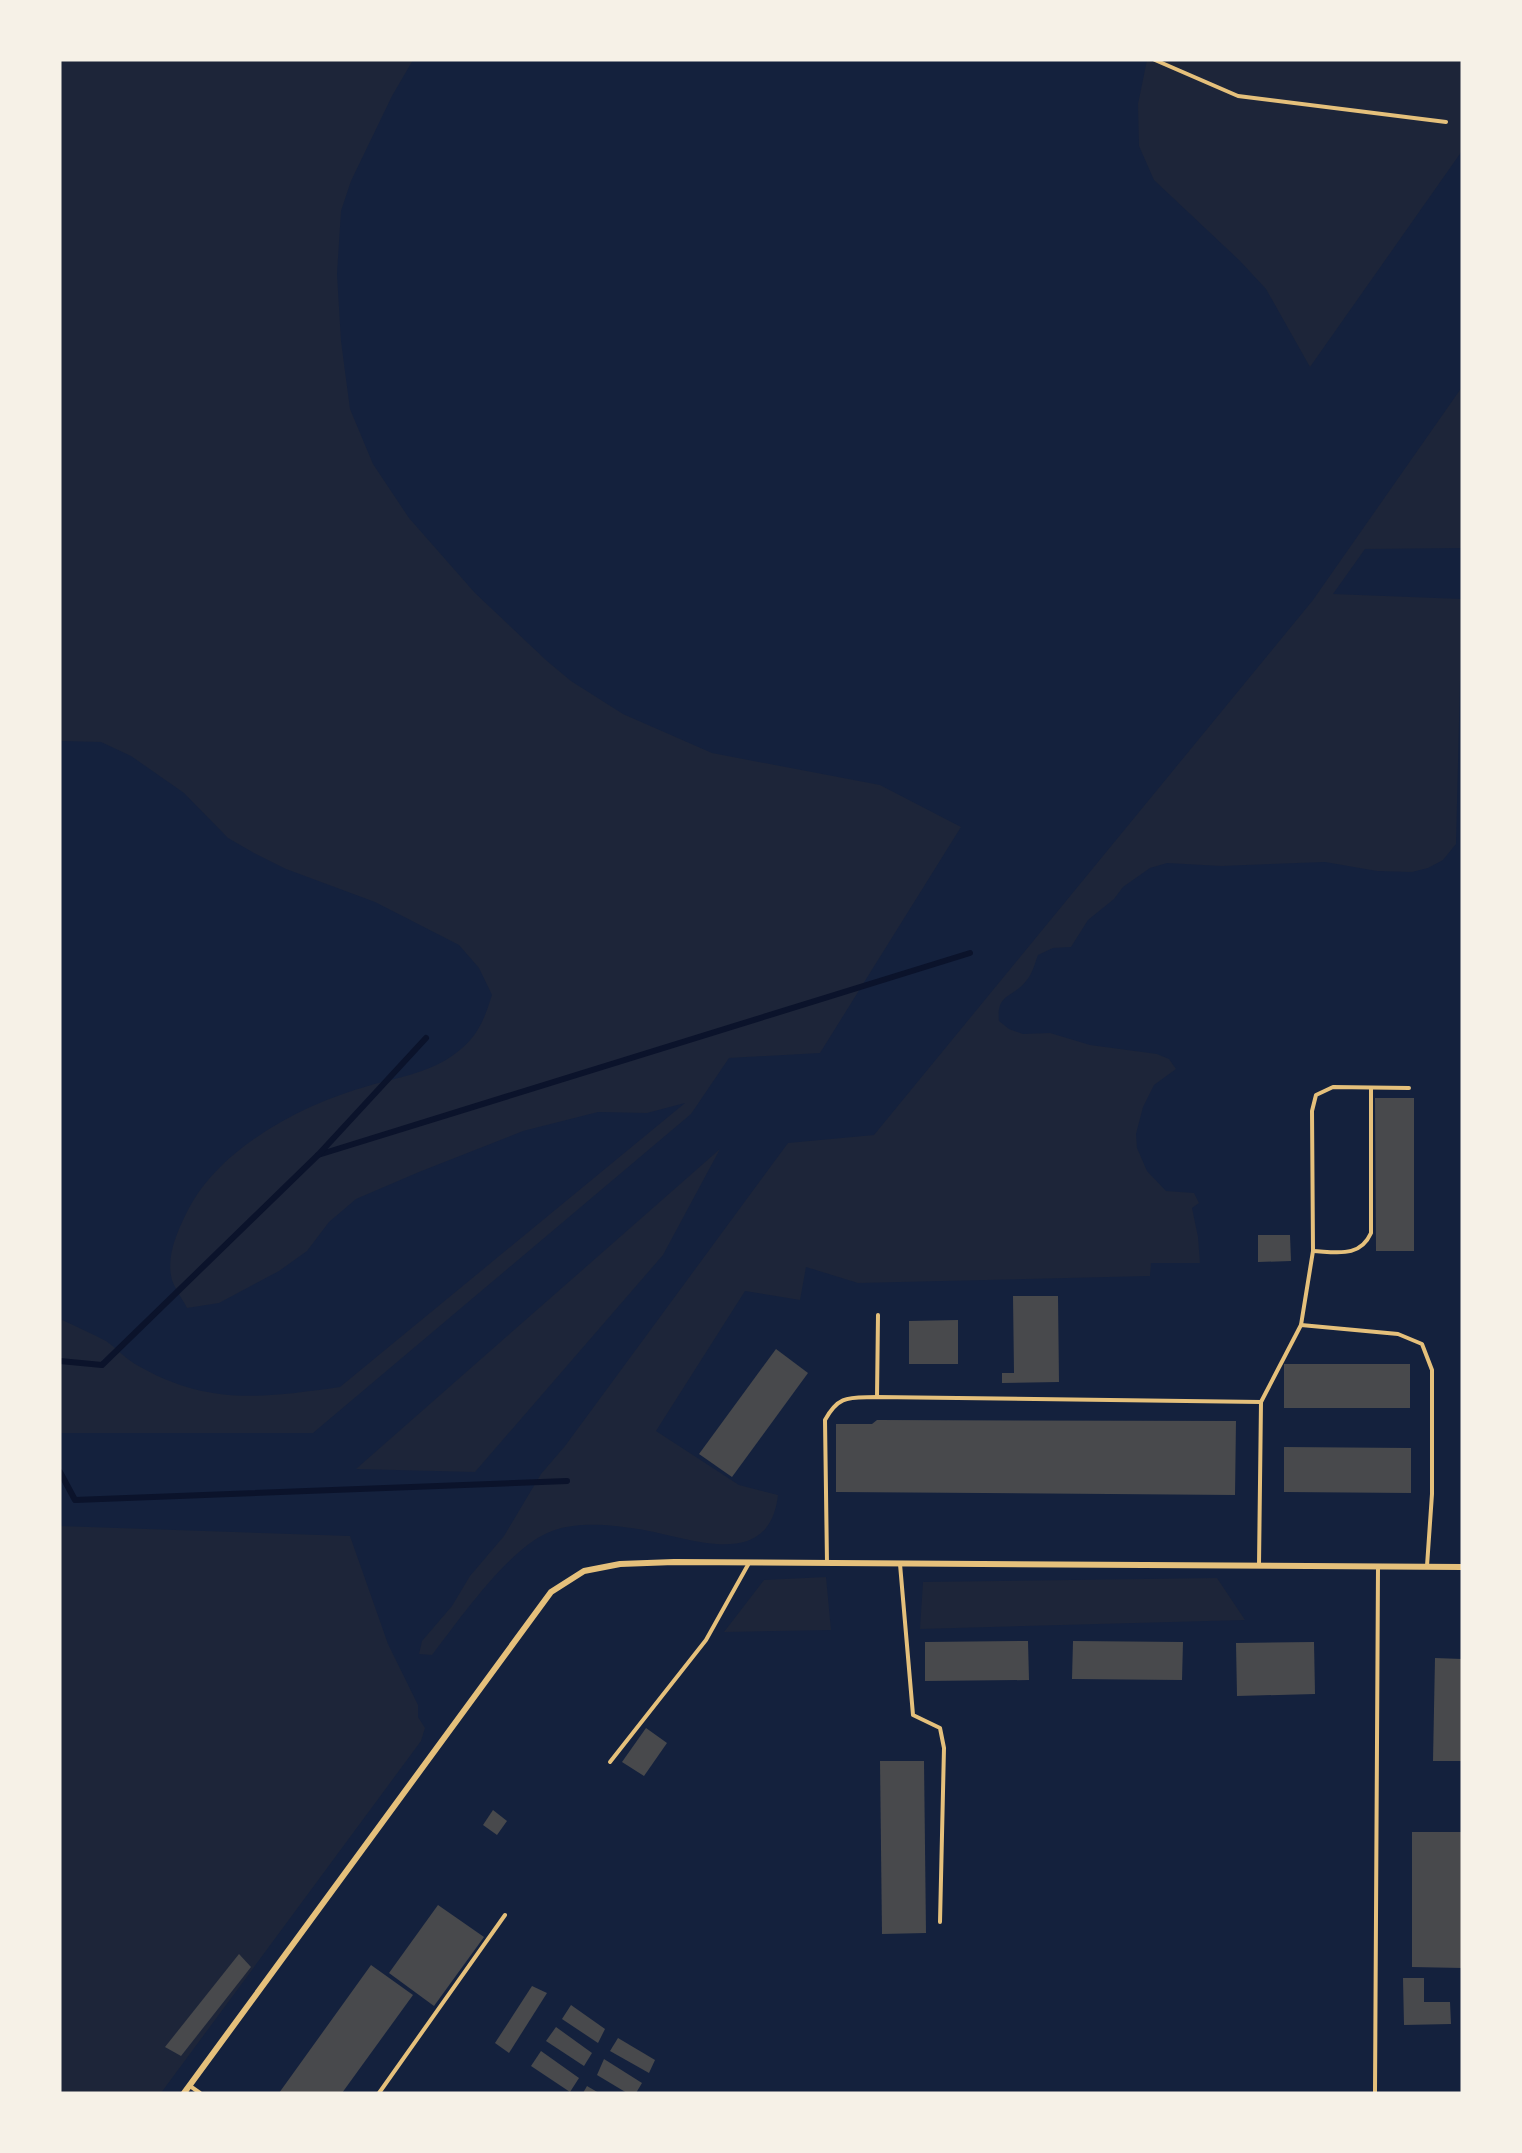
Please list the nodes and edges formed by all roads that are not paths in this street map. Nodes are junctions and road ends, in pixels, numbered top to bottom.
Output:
1 (1409, 1088) dead end
2 (1371, 1089) junction
3 (1313, 1251) junction
4 (878, 1316) dead end
5 (1301, 1325) junction
6 (877, 1397) junction
7 (1261, 1402) junction
8 (749, 1563) junction
9 (827, 1563) junction
10 (900, 1564) junction
11 (1259, 1566) junction
12 (1378, 1567) junction
13 (1427, 1567) junction
14 (1462, 1567) edge
15 (609, 1762) dead end
16 (505, 1916) dead end
17 (940, 1922) dead end
18 (190, 2085) junction
19 (184, 2093) edge
20 (200, 2093) edge
21 (379, 2093) edge
22 (1375, 2093) edge

1 - 2 lane
2 - 3 lane
2 - 3 lane
3 - 5 lane
4 - 6 lane
5 - 7 lane
5 - 13 lane
6 - 7 lane
6 - 9 lane
7 - 11 lane
8 - 9 street
8 - 15 lane
8 - 18 street
9 - 10 street
10 - 11 street
10 - 17 lane
11 - 12 street
12 - 13 street
12 - 22 lane
13 - 14 street
16 - 21 lane
18 - 19 street
18 - 20 lane

